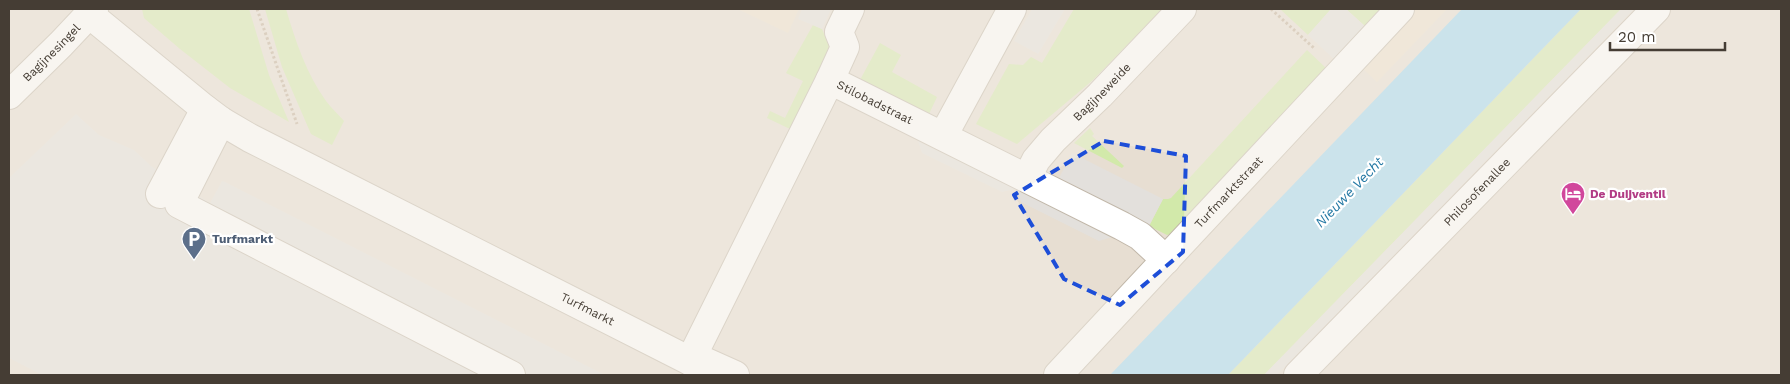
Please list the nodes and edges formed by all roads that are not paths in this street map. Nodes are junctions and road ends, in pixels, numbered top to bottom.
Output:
1 (850, 9) edge
2 (1012, 9) edge
3 (1182, 9) edge
4 (1400, 9) edge
5 (1656, 9) edge
6 (92, 11) edge
7 (830, 80) junction
8 (9, 95) edge
9 (212, 115) junction
10 (944, 136) junction
11 (1027, 178) junction
12 (160, 194) dead end
13 (1166, 260) junction
14 (690, 361) junction
15 (511, 375) edge
16 (735, 375) edge
17 (1058, 375) edge
18 (1298, 375) edge

1 - 7 street
2 - 10 street
3 - 11 street, Bagijneweide
4 - 13 street, Turfmarktstraat
5 - 18 street, Philosofenallee
6 - 8 street, Bagijnesingel
6 - 9 street, Turfmarkt
7 - 10 street, Stilobadstraat
7 - 14 street, Stilobadstraat
9 - 12 street
9 - 14 street, Turfmarkt
9 - 15 street
10 - 11 street, Stilobadstraat
11 - 13 street, Stilobadstraat
13 - 17 street, Turfmarktstraat
14 - 16 street, Turfmarkt

